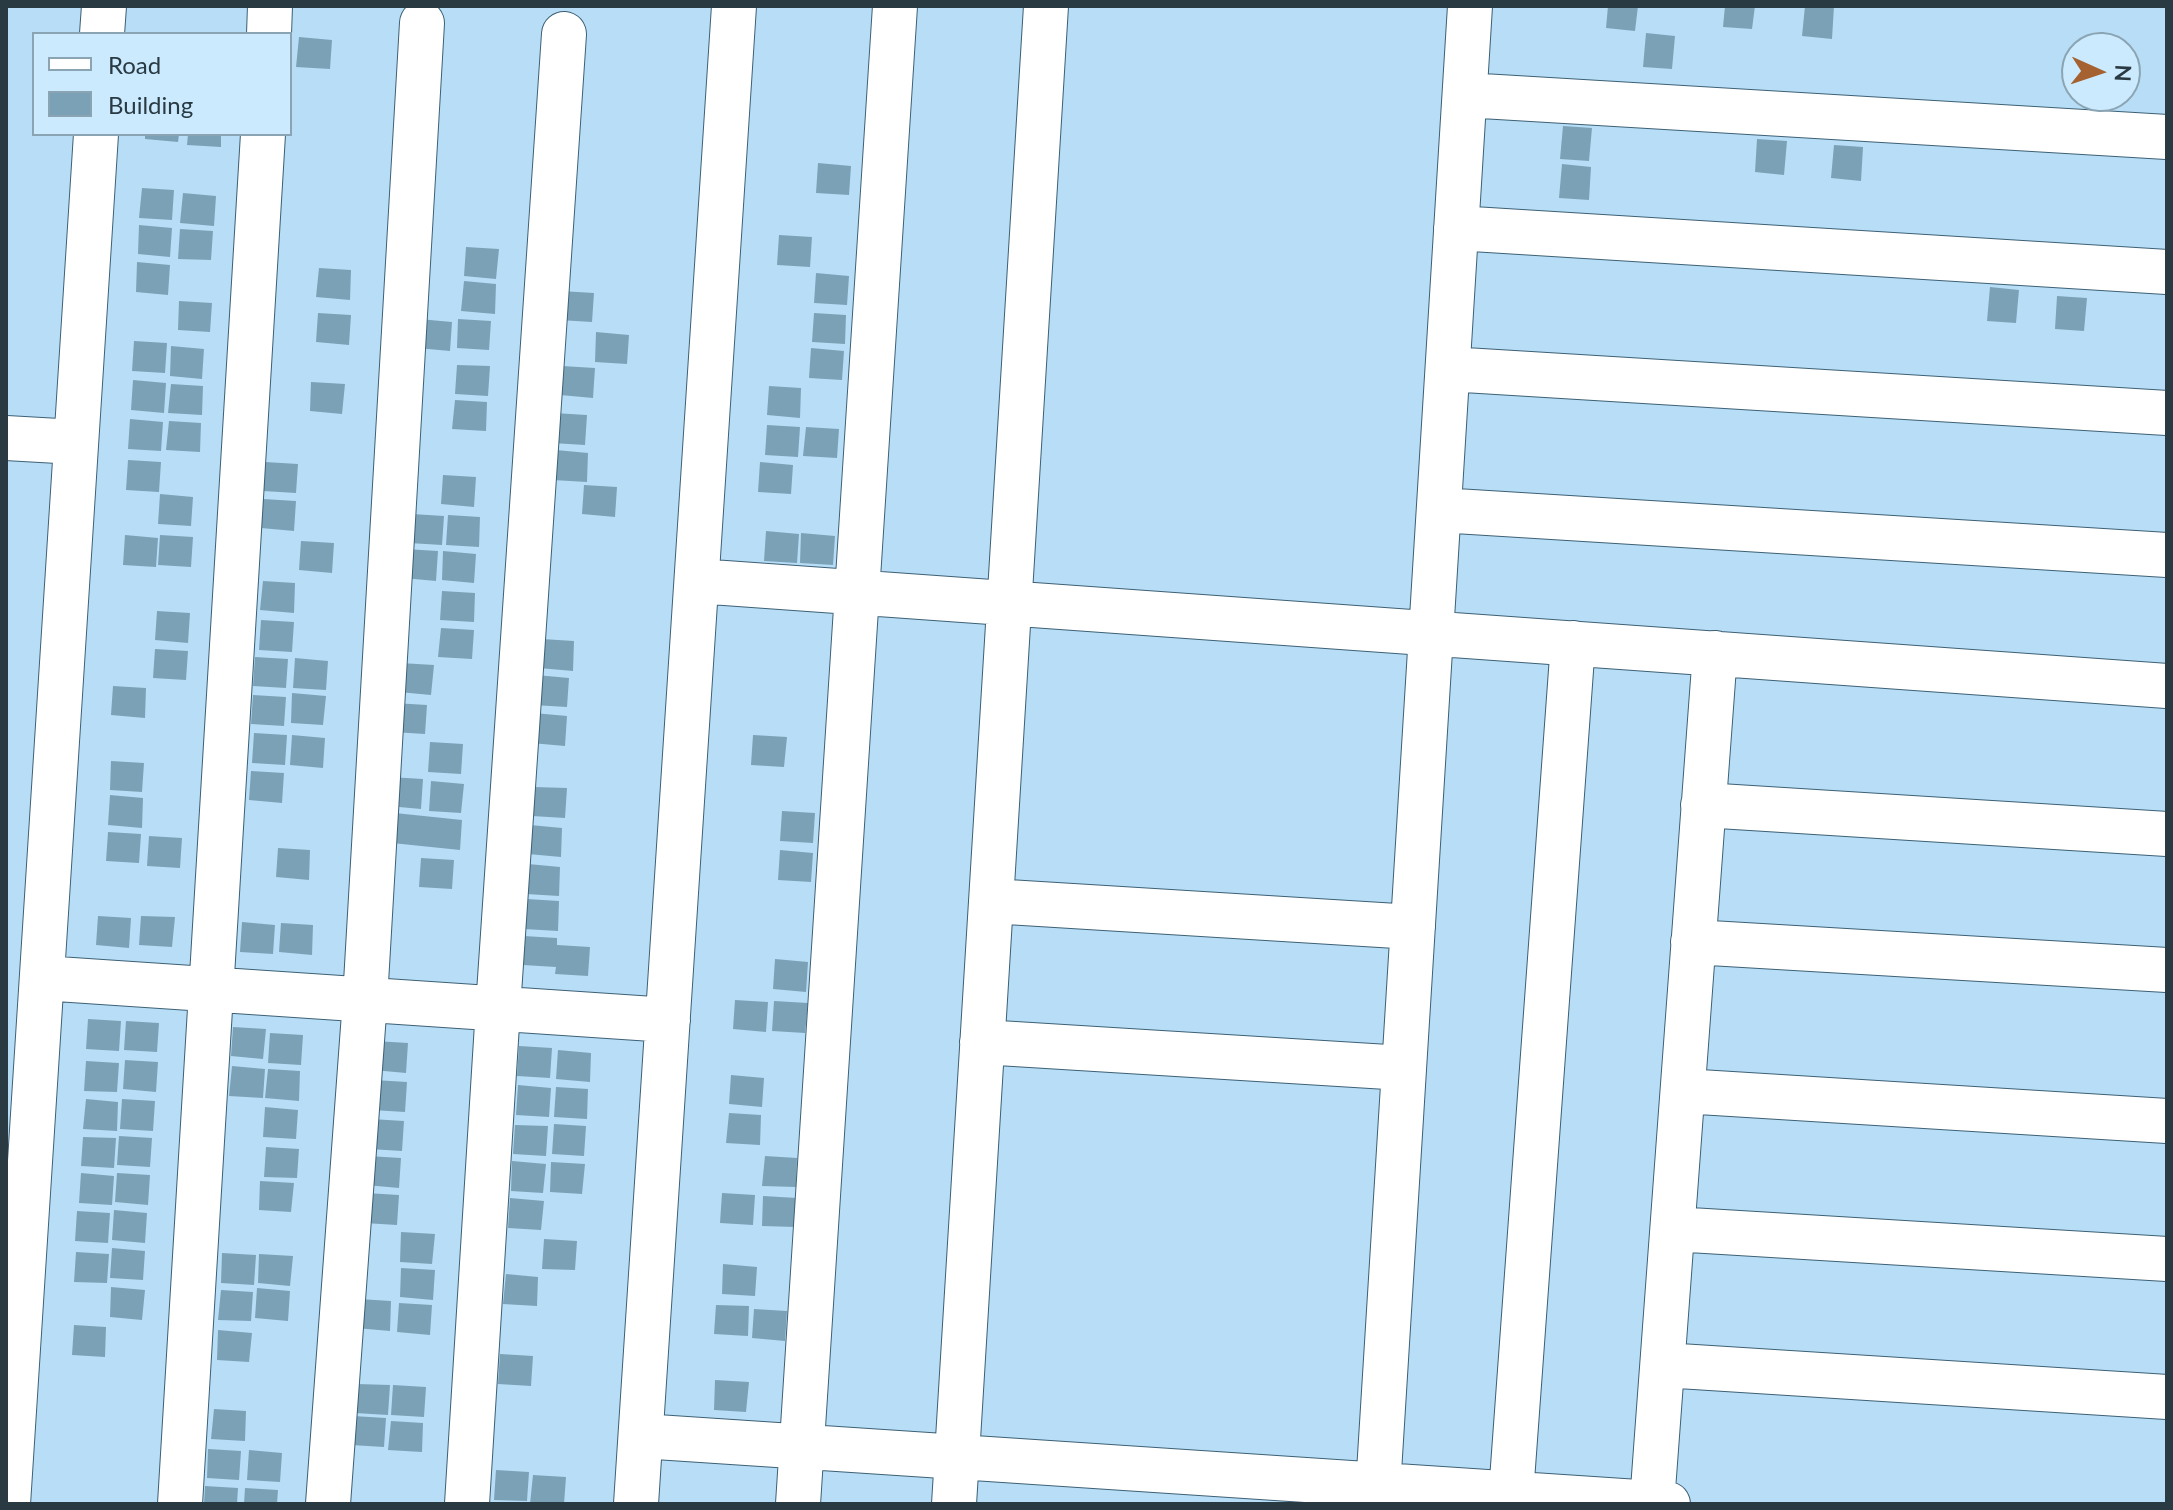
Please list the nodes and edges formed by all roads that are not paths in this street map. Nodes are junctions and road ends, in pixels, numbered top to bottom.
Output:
1 (104, 6) edge
2 (270, 6) edge
3 (734, 6) edge
4 (895, 6) edge
5 (1046, 6) edge
6 (1470, 6) edge
7 (422, 23) dead end
8 (102, 32) edge
9 (269, 32) edge
10 (564, 34) dead end
11 (1465, 95) junction
12 (96, 136) edge
13 (263, 136) edge
14 (2167, 137) edge
15 (1456, 228) junction
16 (2167, 272) edge
17 (1448, 369) junction
18 (2167, 413) edge
19 (6, 438) edge
20 (76, 442) junction
21 (1439, 510) junction
22 (2167, 555) edge
23 (697, 581) junction
24 (857, 592) junction
25 (1010, 602) junction
26 (1431, 633) junction
27 (1573, 643) junction
28 (1715, 653) junction
29 (2167, 686) edge
30 (1703, 805) junction
31 (2167, 834) edge
32 (991, 901) junction
33 (1413, 927) junction
34 (1693, 942) junction
35 (2167, 970) edge
36 (42, 978) junction
37 (213, 989) junction
38 (365, 1000) junction
39 (498, 1008) junction
40 (668, 1020) junction
41 (982, 1042) junction
42 (1404, 1068) junction
43 (1683, 1091) junction
44 (2167, 1121) edge
45 (1673, 1229) junction
46 (2167, 1259) edge
47 (12, 1364) edge
48 (1663, 1365) junction
49 (2167, 1397) edge
50 (641, 1436) junction
51 (802, 1446) junction
52 (956, 1457) junction
53 (1378, 1494) edge
54 (1511, 1494) junction
55 (1652, 1503) edge
56 (8, 1504) edge
57 (180, 1504) edge
58 (328, 1504) edge
59 (467, 1504) edge
60 (636, 1504) edge
61 (798, 1504) edge
62 (954, 1504) edge
63 (1668, 1504) edge

1 - 8 street
2 - 9 street
3 - 23 street
4 - 24 street
5 - 25 street
6 - 11 street
7 - 38 street
10 - 39 street
11 - 14 street
11 - 15 street
12 - 20 street
13 - 37 street
15 - 16 street
15 - 17 street
17 - 18 street
17 - 21 street
19 - 20 street
20 - 36 street
21 - 22 street
21 - 26 street
23 - 24 street
23 - 40 street
24 - 25 street
24 - 51 street
25 - 26 street
25 - 32 street
26 - 27 street
26 - 33 street
27 - 28 street
27 - 54 street
28 - 29 street
28 - 30 street
30 - 31 street
30 - 34 street
32 - 33 street
32 - 41 street
33 - 42 street
34 - 35 street
34 - 43 street
36 - 37 street
36 - 47 street
37 - 38 street
37 - 57 street
38 - 39 street
38 - 58 street
39 - 40 street
39 - 59 street
40 - 50 street
41 - 42 street
41 - 52 street
42 - 53 street
43 - 44 street
43 - 45 street
45 - 46 street
45 - 48 street
47 - 56 street
48 - 49 street
48 - 55 street
50 - 51 street
50 - 60 street
51 - 52 street
51 - 61 street
52 - 53 street
52 - 62 street
53 - 54 street
54 - 55 street
55 - 63 street

